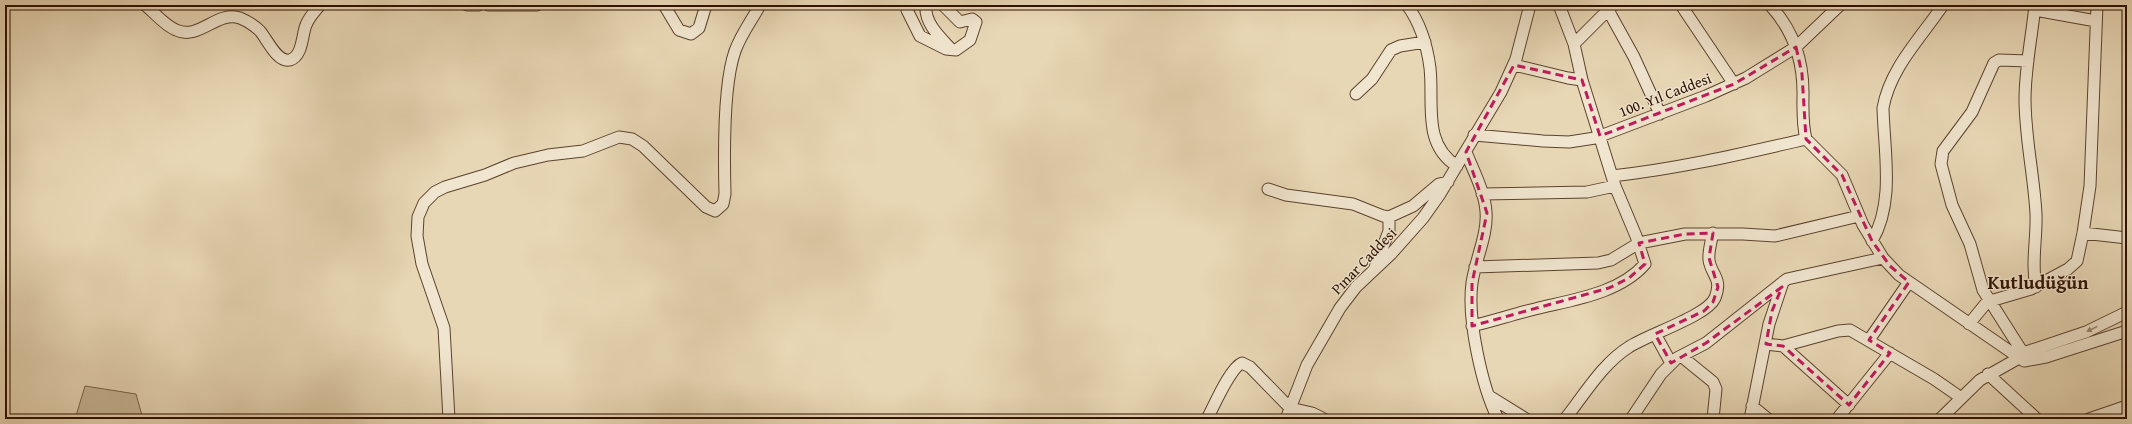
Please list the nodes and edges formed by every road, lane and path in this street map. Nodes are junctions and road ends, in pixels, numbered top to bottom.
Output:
1 (145, 5) edge
2 (320, 5) edge
3 (467, 5) edge
4 (479, 5) edge
5 (488, 5) edge
6 (537, 5) edge
7 (664, 5) edge
8 (706, 5) edge
9 (760, 5) edge
10 (926, 5) edge
11 (943, 5) edge
12 (1407, 5) edge
13 (1530, 5) edge
14 (1559, 5) edge
15 (1681, 5) edge
16 (1770, 5) edge
17 (1840, 5) edge
18 (1943, 5) edge
19 (2097, 5) edge
20 (2035, 7) edge
21 (1611, 8) edge
22 (907, 10) dead end
23 (2096, 21) junction
24 (1425, 42) junction
25 (1574, 44) junction
26 (1796, 47) junction
27 (953, 51) junction
28 (2028, 61) junction
29 (1514, 64) junction
30 (1582, 80) junction
31 (1734, 84) junction
32 (1356, 94) dead end
33 (1660, 114) junction
34 (1474, 135) junction
35 (1600, 136) junction
36 (1806, 138) junction
37 (1466, 152) junction
38 (1457, 166) junction
39 (1614, 181) junction
40 (1448, 182) junction
41 (1268, 189) dead end
42 (1482, 194) junction
43 (1859, 216) junction
44 (1389, 217) junction
45 (1713, 233) junction
46 (2083, 233) junction
47 (2127, 238) edge
48 (1872, 241) junction
49 (1639, 243) junction
50 (1883, 258) junction
51 (1475, 267) junction
52 (1374, 271) junction
53 (1783, 282) junction
54 (1909, 282) junction
55 (2036, 287) junction
56 (1990, 301) junction
57 (2127, 312) edge
58 (2127, 322) edge
59 (1969, 324) junction
60 (1472, 326) junction
61 (2127, 331) edge
62 (1655, 334) junction
63 (2111, 336) junction
64 (1869, 340) junction
65 (1766, 344) junction
66 (1783, 346) junction
67 (1890, 353) junction
68 (1681, 356) junction
69 (2021, 356) junction
70 (1671, 363) junction
71 (1988, 374) junction
72 (1488, 396) junction
73 (1960, 397) junction
74 (1849, 404) junction
75 (1752, 406) junction
76 (2127, 406) edge
77 (1290, 408) junction
78 (1634, 418) edge
79 (2032, 418) edge
80 (449, 419) edge
81 (1208, 419) edge
82 (1286, 419) edge
83 (1324, 419) edge
84 (1498, 419) edge
85 (1526, 419) edge
86 (1565, 419) edge
87 (1713, 419) edge
88 (1750, 419) edge
89 (1768, 419) edge
90 (1837, 419) edge
91 (1940, 419) edge
92 (2089, 419) edge

1 - 2 street
3 - 4 street
5 - 6 street
7 - 8 street
9 - 80 street
10 - 27 street
11 - 27 street
12 - 24 street
13 - 29 street, Pınar Caddesi
14 - 25 street
15 - 31 street
16 - 26 street
17 - 26 street, 100. Yıl Caddesi
18 - 48 street
19 - 23 street
20 - 23 street
20 - 28 street
21 - 25 street
21 - 33 street
22 - 27 street
23 - 46 street
24 - 32 street
24 - 38 street
25 - 30 street
26 - 31 street, 100. Yıl Caddesi
26 - 36 street
28 - 55 street
28 - 56 street
29 - 30 street
29 - 34 street, Pınar Caddesi
30 - 35 street
31 - 33 street, 100. Yıl Caddesi
33 - 35 street, 100. Yıl Caddesi
34 - 35 street, 100. Yıl Caddesi
34 - 37 street, Pınar Caddesi
35 - 39 street
36 - 39 street
36 - 43 street
37 - 38 street, Pınar Caddesi
37 - 42 street
38 - 40 street, Pınar Caddesi
39 - 42 street
39 - 49 street
40 - 44 street
40 - 52 street, Pınar Caddesi
41 - 44 street
42 - 51 street
43 - 45 street
43 - 48 street
44 - 52 street
45 - 49 street
45 - 62 street
46 - 47 street
46 - 55 street
48 - 50 street
49 - 51 street
49 - 60 street
50 - 53 street
50 - 54 street
51 - 60 street
52 - 77 street, Pınar Caddesi
53 - 65 street
53 - 68 street
54 - 59 street
54 - 64 street
55 - 56 street
56 - 59 street
56 - 69 street
57 -> 69 street
58 - 63 street
59 - 69 street
60 - 72 street
61 - 63 street
62 - 70 street
62 - 86 street
63 - 69 street
64 - 66 street
64 - 67 street
65 - 66 street
65 - 75 street
66 - 74 street
67 - 73 street
67 - 74 street
68 - 70 street
68 - 87 street
69 - 71 street
70 - 78 street
71 - 73 street
71 - 79 street
72 - 84 street
72 - 85 street
73 - 91 street
74 - 90 street
75 - 88 street
75 - 89 street
76 - 92 street
77 - 81 street
77 - 82 street, Pınar Caddesi
77 - 83 street

